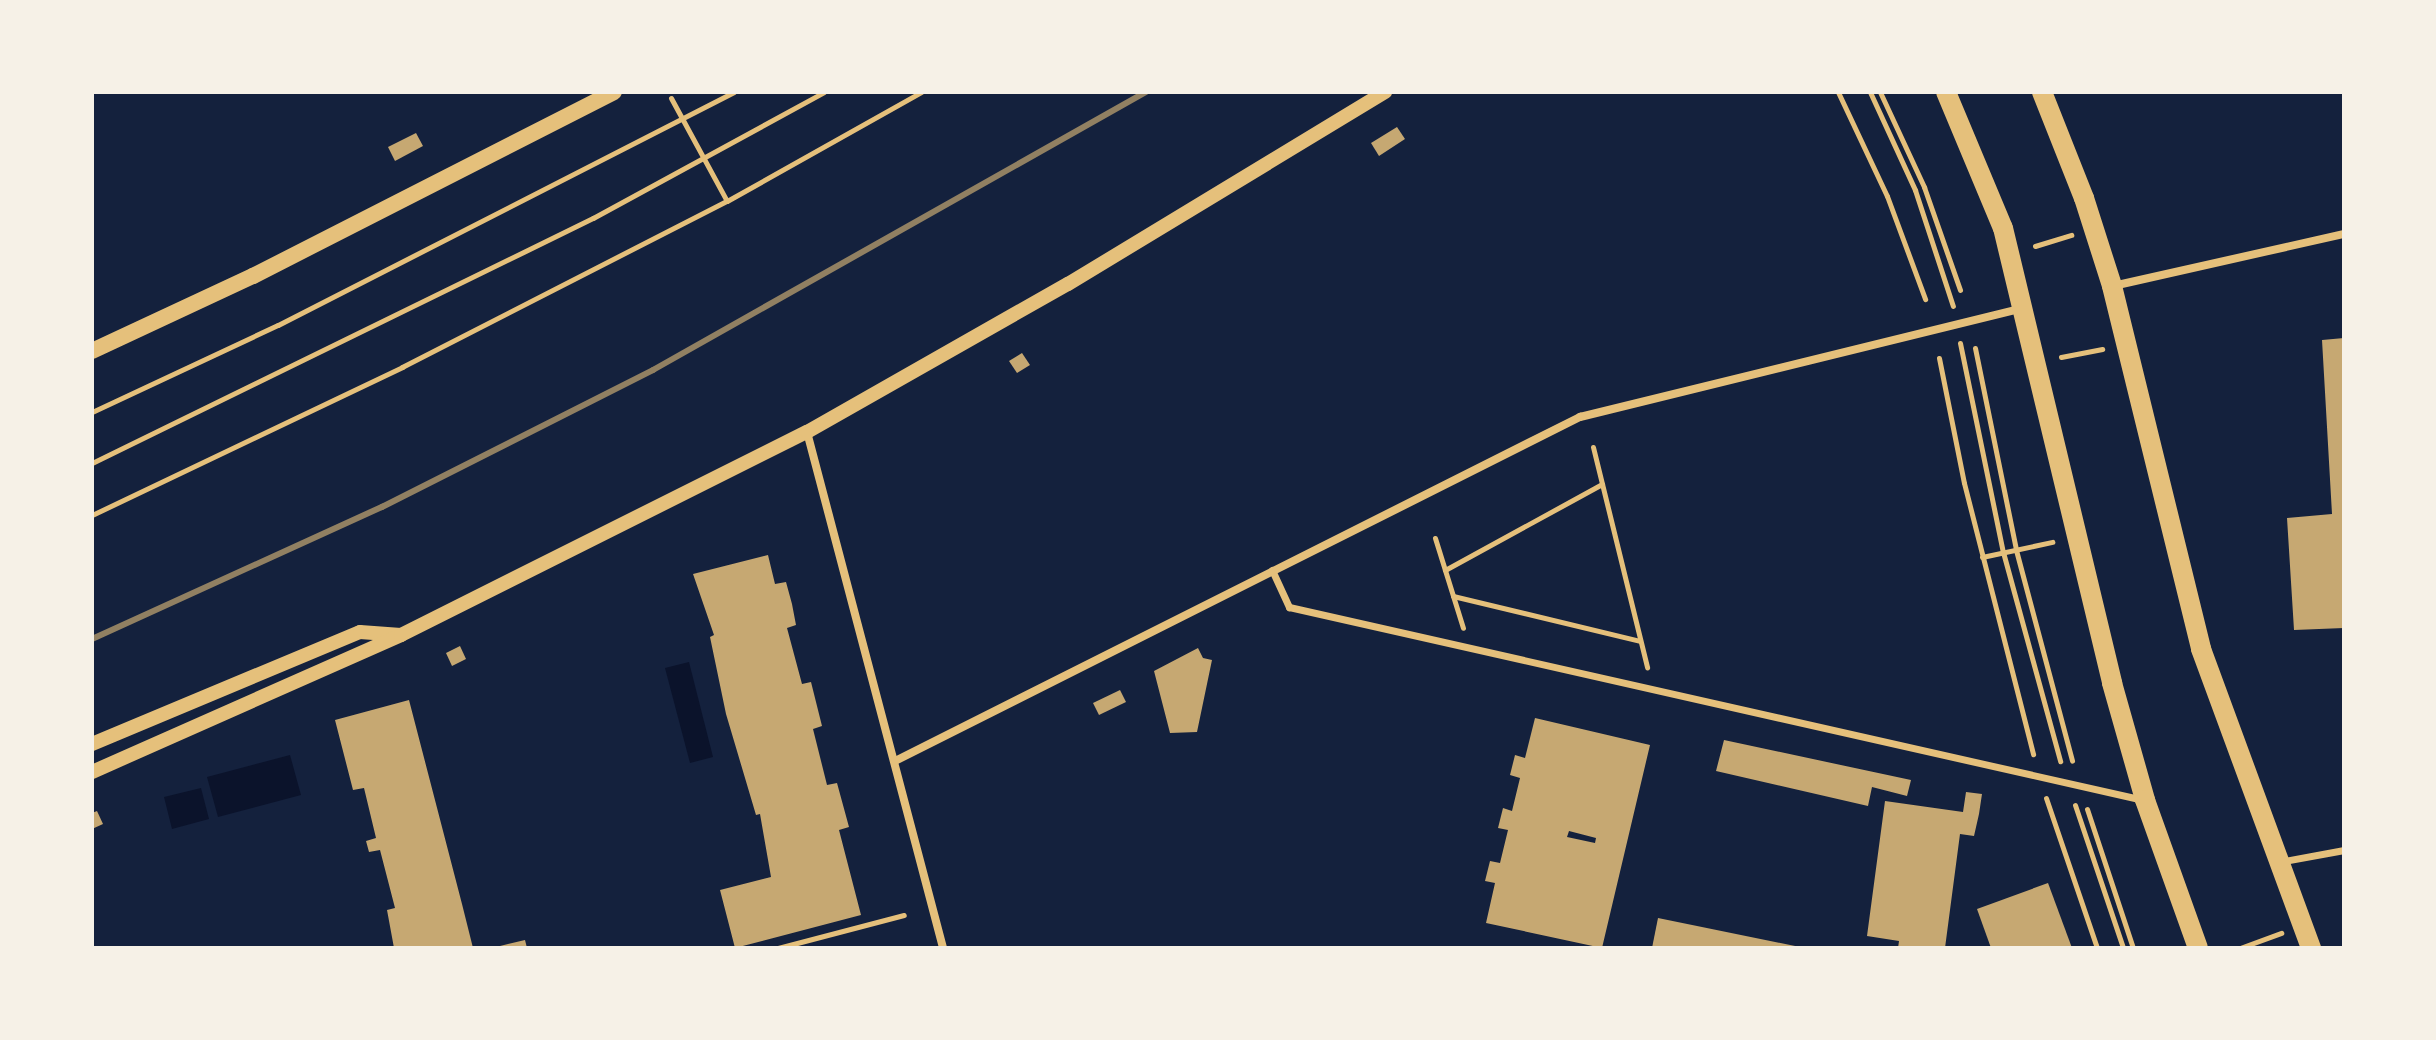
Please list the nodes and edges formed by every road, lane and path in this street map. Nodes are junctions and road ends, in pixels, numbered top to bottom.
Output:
1 (614, 92) edge
2 (734, 92) edge
3 (824, 92) edge
4 (921, 92) edge
5 (1385, 92) edge
6 (1838, 92) edge
7 (1870, 92) edge
8 (1880, 92) edge
9 (1946, 92) edge
10 (2042, 92) edge
11 (671, 98) dead end
12 (683, 120) junction
13 (705, 159) junction
14 (727, 201) junction
15 (2080, 233) dead end
16 (2344, 234) edge
17 (2026, 249) dead end
18 (2112, 286) junction
19 (1960, 290) dead end
20 (1950, 292) dead end
21 (1925, 299) dead end
22 (2025, 308) junction
23 (2113, 347) dead end
24 (1975, 348) dead end
25 (92, 351) edge
26 (1961, 352) dead end
27 (1939, 358) dead end
28 (2048, 360) dead end
29 (92, 412) edge
30 (807, 432) junction
31 (1593, 447) dead end
32 (92, 463) edge
33 (1602, 484) junction
34 (92, 515) edge
35 (1435, 538) dead end
36 (2052, 542) dead end
37 (2016, 550) junction
38 (2003, 552) junction
39 (1982, 557) junction
40 (1272, 570) junction
41 (1445, 570) junction
42 (1453, 596) junction
43 (401, 635) junction
44 (1640, 641) junction
45 (1470, 650) junction
46 (1653, 692) junction
47 (92, 744) edge
48 (2033, 754) dead end
49 (895, 761) junction
50 (2072, 761) dead end
51 (2061, 764) dead end
52 (92, 772) edge
53 (2044, 793) dead end
54 (2145, 800) junction
55 (2087, 809) dead end
56 (2077, 811) dead end
57 (2344, 850) edge
58 (2278, 863) junction
59 (904, 915) dead end
60 (2286, 931) dead end
61 (778, 948) edge
62 (943, 948) edge
63 (2097, 948) edge
64 (2123, 948) edge
65 (2133, 948) edge
66 (2198, 948) edge
67 (2240, 948) edge
68 (2311, 948) edge

1 - 25 main road
2 - 12 path
3 - 13 path
4 - 14 path
5 - 30 street
6 - 21 path
7 - 20 path
8 - 19 path
9 - 22 main road
10 - 18 main road
11 - 12 path
12 - 13 path
12 - 29 path
13 - 14 path
13 - 32 path
14 - 34 path
15 - 17 path
16 - 18 street
18 - 58 main road
22 - 40 street
22 - 54 main road
23 - 28 path
24 - 37 path
26 - 38 path
27 - 39 path
30 - 43 street
30 - 49 street
31 - 33 path
33 - 41 path
33 - 44 path
35 - 41 path
36 - 37 path
37 - 38 path
37 - 50 path
38 - 39 path
38 - 51 path
39 - 48 path
40 - 45 street
40 - 49 street
41 - 42 path
42 - 44 path
42 - 45 path
43 - 47 street
43 - 52 street
44 - 46 path
45 - 46 street
46 - 54 street
49 - 62 street
53 - 63 path
54 - 66 main road
55 - 65 path
56 - 64 path
57 - 58 street
58 - 68 main road
59 - 61 path
60 - 67 path

